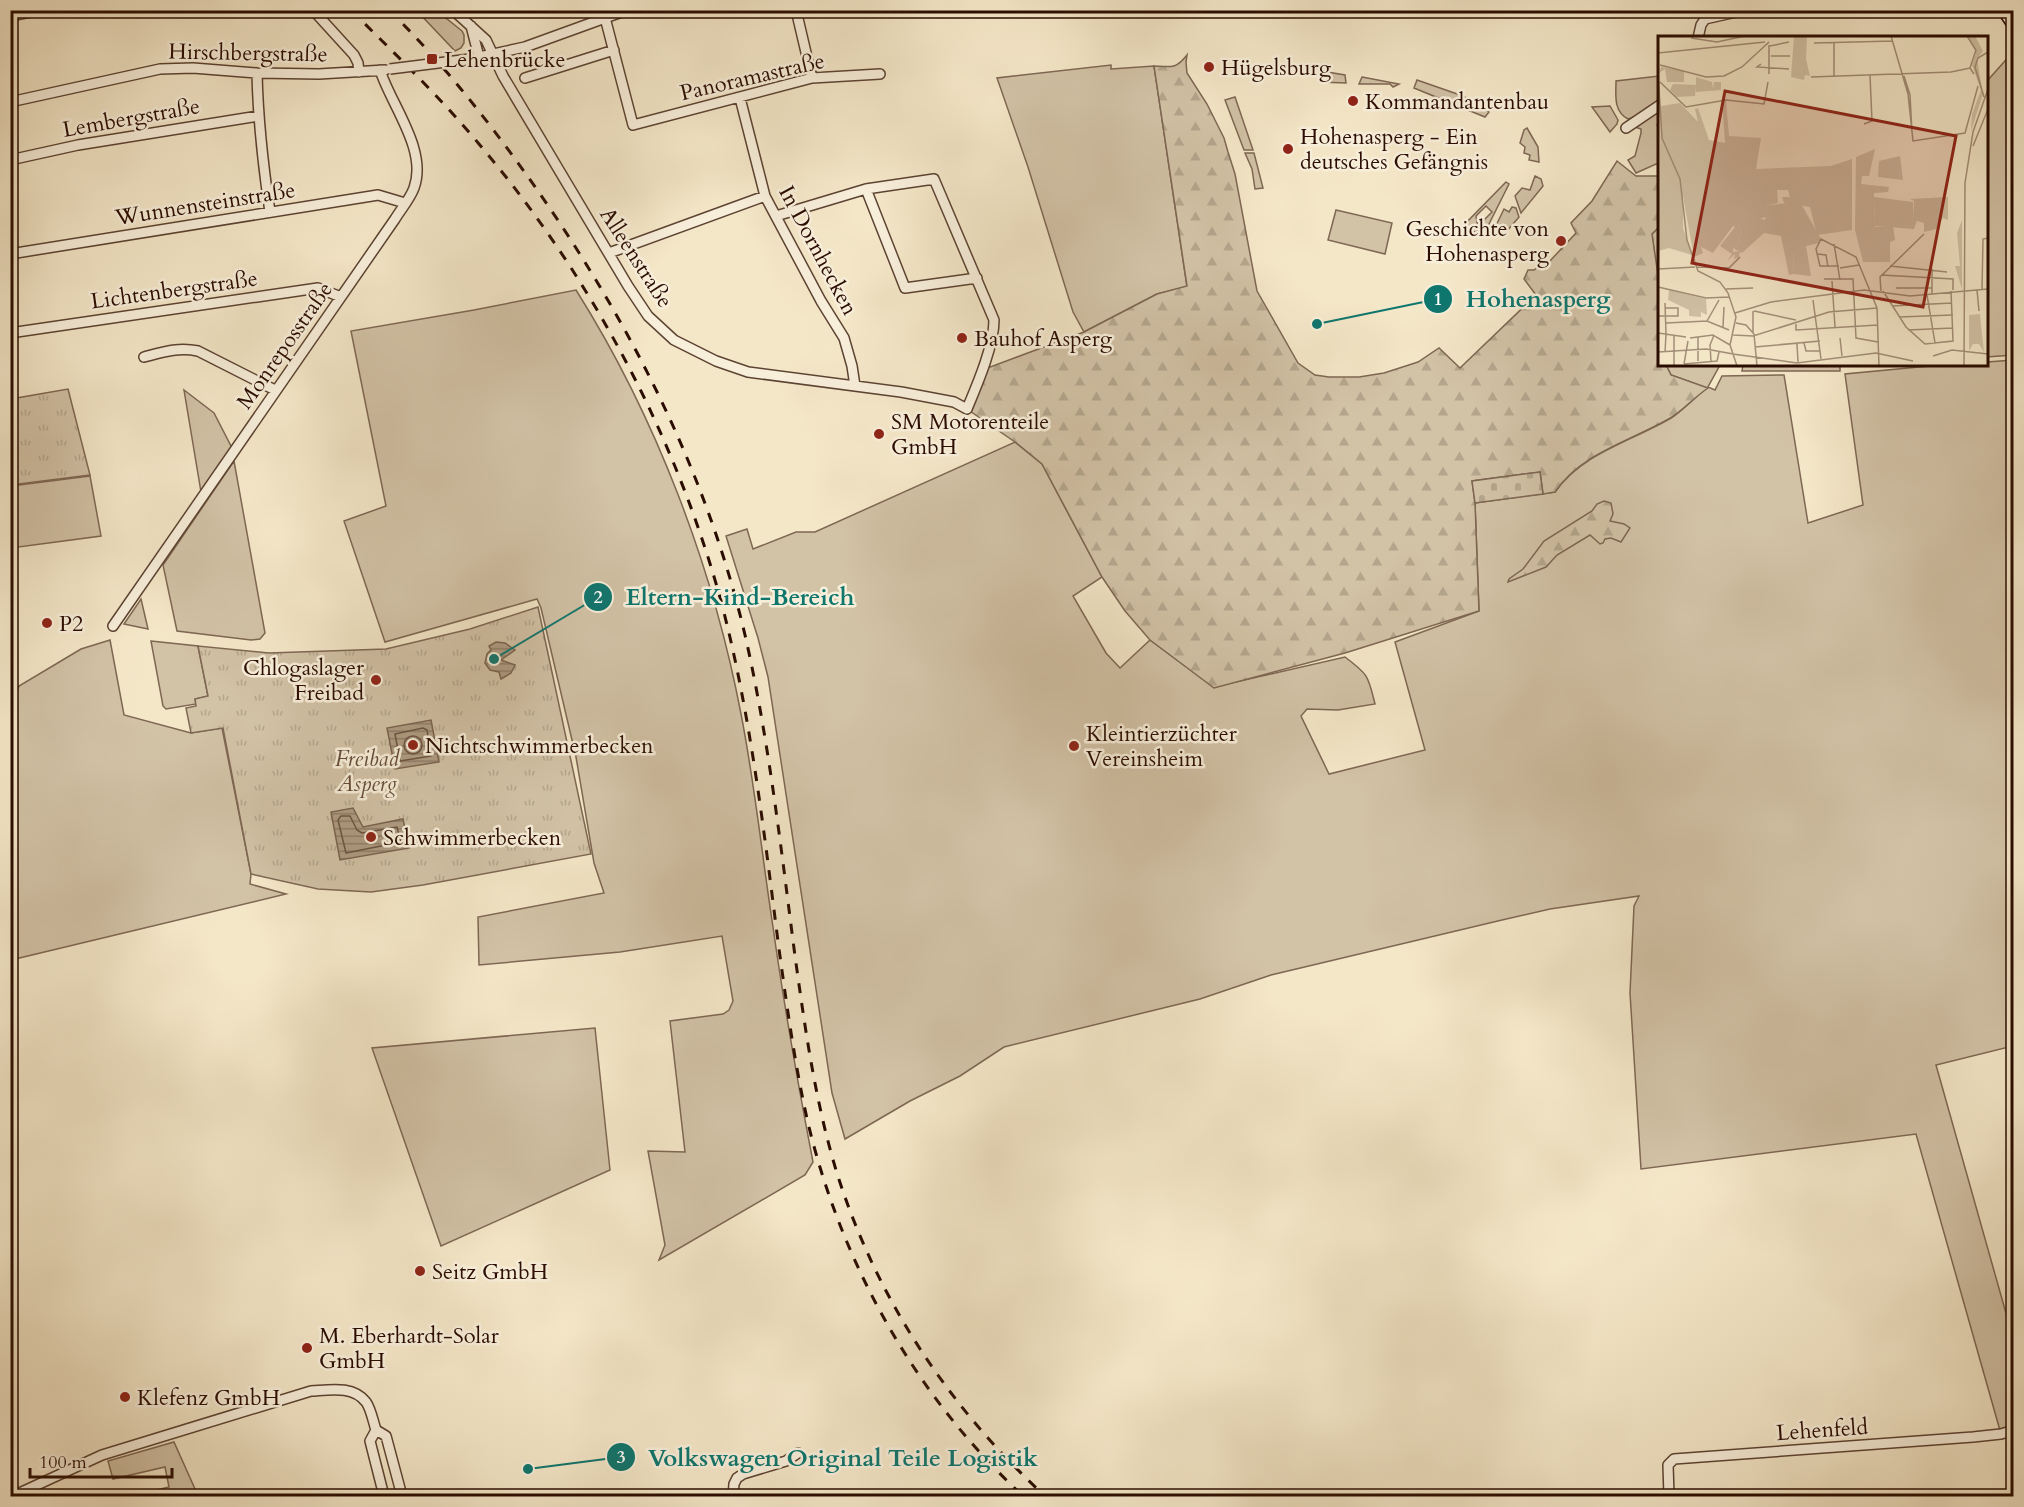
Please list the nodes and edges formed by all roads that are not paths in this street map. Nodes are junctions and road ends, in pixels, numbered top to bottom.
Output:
1 (41, 10) edge
2 (313, 10) edge
3 (453, 10) edge
4 (627, 10) edge
5 (796, 10) edge
6 (1745, 10) edge
7 (2004, 10) edge
8 (604, 15) edge
9 (10, 16) edge
10 (2013, 25) edge
11 (471, 26) junction
12 (1698, 36) edge
13 (614, 50) junction
14 (494, 54) junction
15 (474, 58) junction
16 (380, 70) junction
17 (359, 72) junction
18 (257, 73) junction
19 (880, 74) dead end
20 (525, 78) dead end
21 (812, 78) junction
22 (740, 98) junction
23 (10, 102) edge
24 (1658, 106) edge
25 (258, 116) junction
26 (1626, 128) dead end
27 (10, 160) edge
28 (866, 189) junction
29 (765, 196) junction
30 (405, 203) junction
31 (270, 212) junction
32 (776, 216) junction
33 (10, 254) edge
34 (609, 254) junction
35 (977, 278) junction
36 (341, 297) junction
37 (10, 333) edge
38 (144, 357) dead end
39 (855, 386) junction
40 (276, 390) junction
41 (113, 626) dead end
42 (376, 1430) junction
43 (2013, 1430) edge
44 (798, 1454) dead end
45 (733, 1495) edge
46 (13, 1497) edge
47 (384, 1497) edge
48 (402, 1497) edge
49 (1669, 1497) edge

1 - 9 street
2 - 17 street
3 - 11 street, Alleenstraße
4 - 8 street
5 - 21 street
6 - 12 street
7 - 10 main road
8 - 13 street
8 - 14 street
11 - 14 street, Alleenstraße
11 - 15 street
13 - 20 street
13 - 22 street, Panoramastraße
14 - 15 street
14 - 34 street, Alleenstraße
15 - 16 street, bridge
16 - 17 street, Hirschbergstraße
16 - 30 street, Monreposstraße
17 - 18 street, Hirschbergstraße
18 - 23 street, Hirschbergstraße
18 - 25 street
19 - 21 street, Panoramastraße
21 - 22 street, Panoramastraße
22 - 29 street, In Dornhecken
24 - 26 street
25 - 27 street, Lembergstraße
25 - 31 street
28 - 32 street
28 - 35 street
28 - 35 street
29 - 32 street, In Dornhecken
29 - 34 street
30 - 31 street, Wunnensteinstraße
30 - 36 street, Monreposstraße
31 - 33 street, Wunnensteinstraße
32 - 39 street, In Dornhecken
34 - 39 street, Alleenstraße
35 - 39 street, Alleenstraße
36 - 37 street, Lichtenbergstraße
36 - 40 street, Monreposstraße
38 - 40 street
40 - 41 street, Monreposstraße
42 - 46 street
42 - 47 street
42 - 48 street
43 - 49 street, Lehenfeld
44 - 45 street

